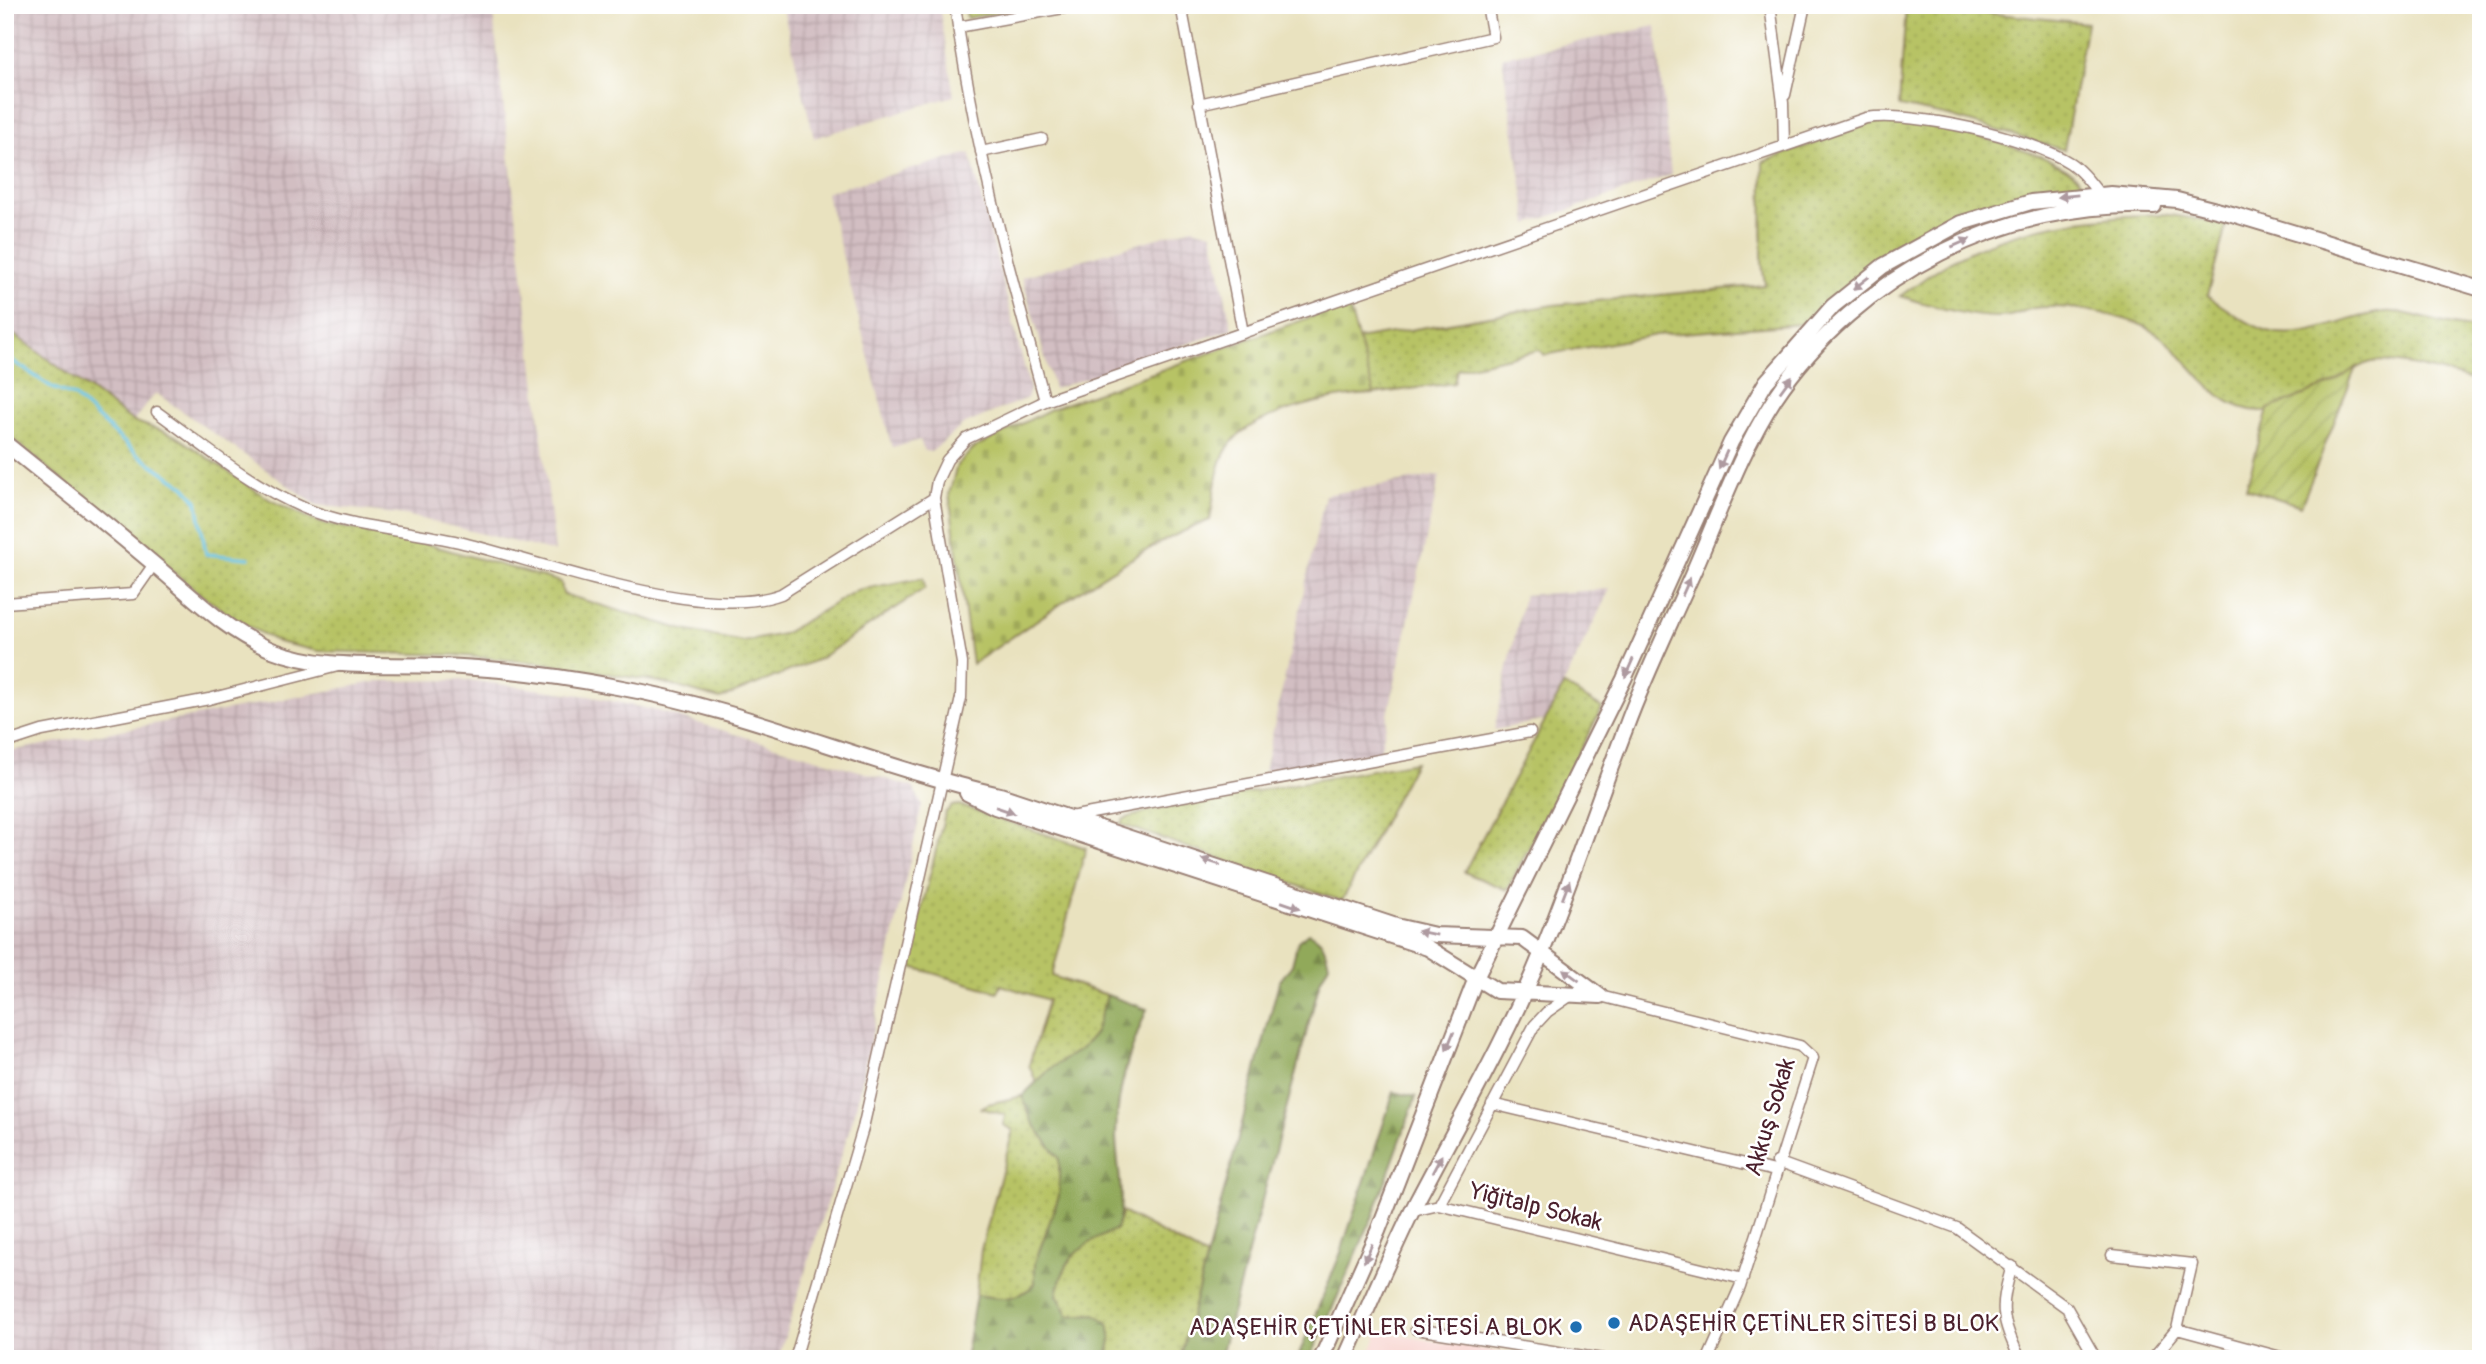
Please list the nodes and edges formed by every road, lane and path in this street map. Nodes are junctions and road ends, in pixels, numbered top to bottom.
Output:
1 (955, 5) edge
2 (1080, 5) edge
3 (1181, 5) edge
4 (1488, 5) edge
5 (1770, 5) edge
6 (1805, 5) edge
7 (958, 27) junction
8 (1783, 103) junction
9 (1199, 104) junction
10 (1042, 139) dead end
11 (1784, 146) junction
12 (981, 152) junction
13 (2099, 194) junction
14 (2232, 214) junction
15 (2481, 289) edge
16 (1243, 333) junction
17 (1045, 401) junction
18 (157, 412) dead end
19 (5, 443) edge
20 (934, 498) junction
21 (154, 564) junction
22 (5, 603) edge
23 (341, 665) junction
24 (1530, 732) dead end
25 (5, 743) edge
26 (943, 782) junction
27 (1069, 817) junction
28 (1495, 936) junction
29 (1542, 954) junction
30 (1476, 978) junction
31 (1523, 994) junction
32 (1570, 996) junction
33 (1600, 996) junction
34 (1492, 1104) junction
35 (1776, 1166) junction
36 (1439, 1205) junction
37 (1413, 1210) junction
38 (2112, 1255) dead end
39 (2012, 1266) junction
40 (1743, 1279) junction
41 (1416, 1329) dead end
42 (2177, 1329) junction
43 (795, 1359) edge
44 (1321, 1359) edge
45 (1345, 1359) edge
46 (1602, 1359) edge
47 (1708, 1359) edge
48 (2020, 1359) edge
49 (2096, 1359) edge
50 (2152, 1359) edge
51 (2288, 1359) edge

1 - 7 street
2 - 7 street
3 - 9 street
4 - 9 street
5 - 8 street
6 - 8 street
7 - 12 street
8 - 11 street
9 - 16 street
10 - 12 street
11 - 13 street
11 - 16 street
12 - 17 street
13 - 14 main road
13 -> 28 main road
14 - 15 main road
29 -> 14 main road
16 - 17 street
17 - 20 street
18 - 20 street
19 - 21 main road
20 - 26 street
21 - 22 street
21 - 23 main road
23 - 25 street
23 - 26 main road
24 - 27 street
26 - 27 main road
26 -> 30 main road
26 - 43 street
28 -> 27 main road
28 - 29 main road
28 - 30 main road
29 - 31 main road
33 -> 29 main road
30 - 31 main road
30 -> 44 main road
31 - 32 main road
37 -> 31 main road
32 - 33 main road
32 - 34 street, Yiğitalp Sokak
33 - 35 street, Akkuş Sokak
34 - 35 street
34 - 36 street, Yiğitalp Sokak
35 - 39 street
35 - 40 street, Akkuş Sokak
36 - 37 street
36 - 40 street, Yiğitalp Sokak
37 - 45 main road
38 - 42 street
39 - 48 street
39 - 49 street
40 - 47 street, Akkuş Sokak
41 - 46 street
42 - 50 street
42 - 51 street

